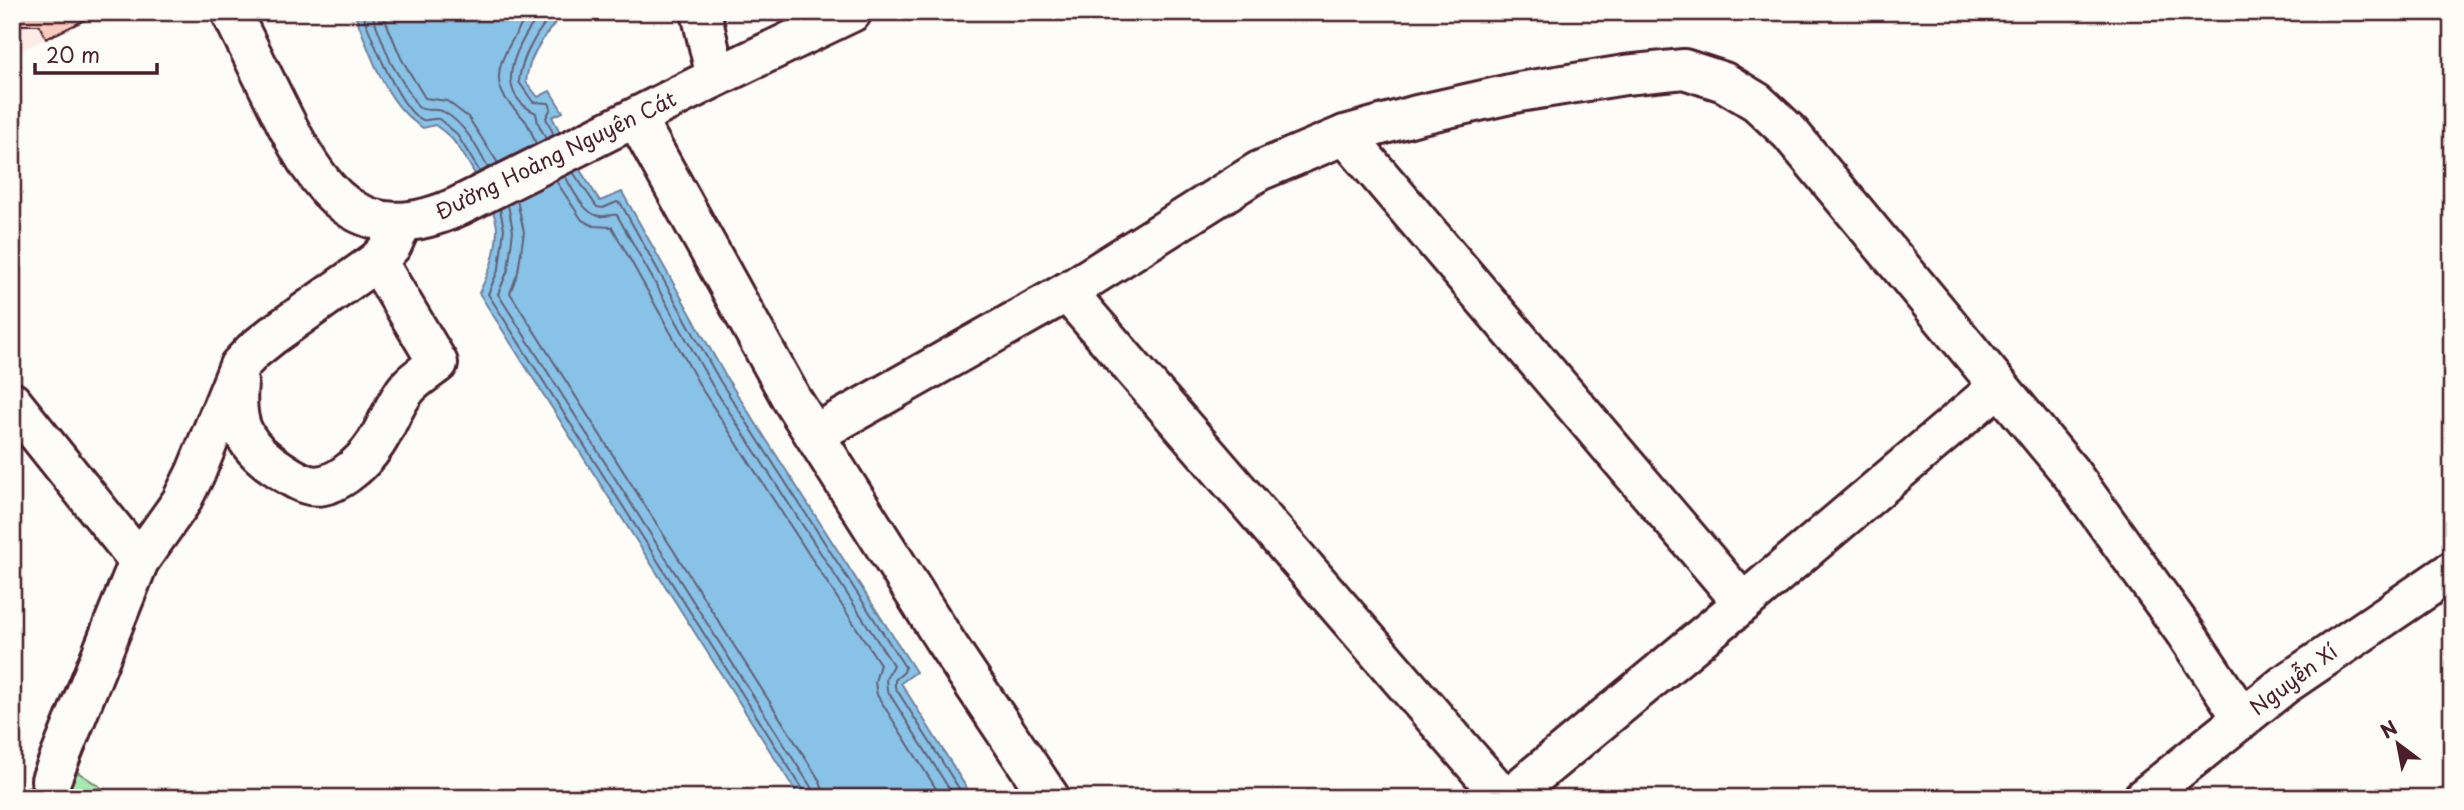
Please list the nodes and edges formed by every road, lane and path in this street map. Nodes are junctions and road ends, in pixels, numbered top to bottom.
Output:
1 (231, 12) edge
2 (701, 12) edge
3 (852, 12) edge
4 (716, 77) junction
5 (621, 126) junction
6 (1345, 135) junction
7 (402, 223) junction
8 (377, 261) junction
9 (1067, 292) junction
10 (239, 366) junction
11 (1998, 387) junction
12 (12, 402) edge
13 (815, 434) junction
14 (139, 561) junction
15 (2452, 571) edge
16 (1743, 603) junction
17 (2243, 719) junction
18 (51, 780) dead end
19 (1050, 798) edge
20 (1506, 798) edge
21 (2143, 798) edge

1 - 7 street, Đường Hoàng Nguyên Cát
2 - 4 street
3 - 4 street, Đường Hoàng Nguyên Cát
4 - 5 street, Đường Hoàng Nguyên Cát
5 - 7 street, Đường Hoàng Nguyên Cát
5 - 13 street
6 - 9 street
6 - 11 street
6 - 16 street
7 - 8 street
8 - 10 street
8 - 10 street
9 - 13 street
9 - 20 street
10 - 14 street
11 - 16 street
11 - 17 street
12 - 14 street
13 - 19 street
14 - 18 street
15 - 17 street, Nguyễn Xí
16 - 20 street
17 - 21 street, Nguyễn Xí

